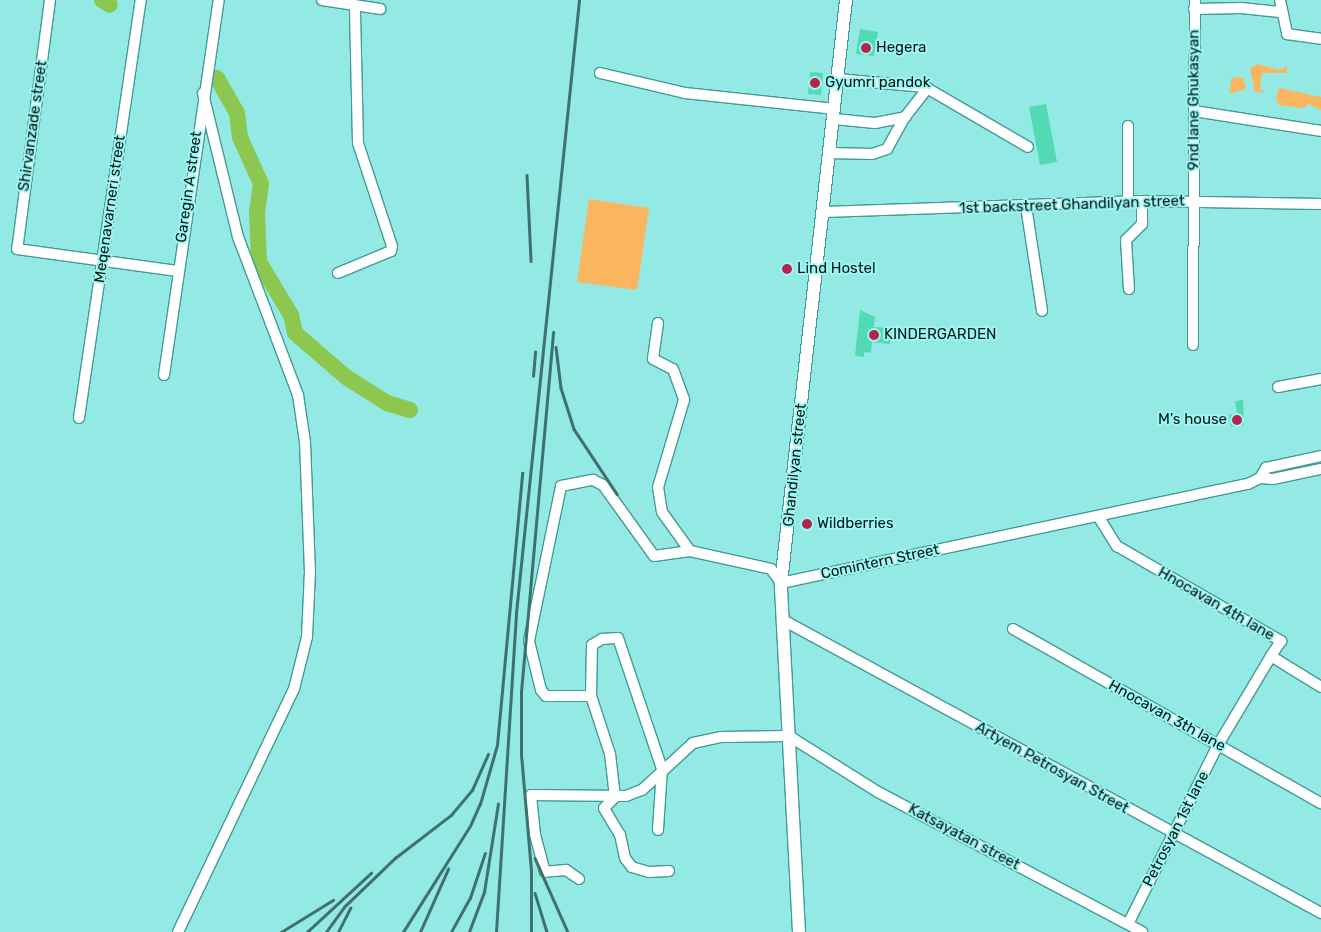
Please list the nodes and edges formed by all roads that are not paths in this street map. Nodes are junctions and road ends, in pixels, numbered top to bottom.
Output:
1 (50, 0) edge
2 (141, 0) edge
3 (219, 0) edge
4 (322, 0) edge
5 (846, 0) edge
6 (1280, 0) edge
7 (1194, 5) edge
8 (355, 6) junction
9 (380, 9) dead end
10 (1280, 12) junction
11 (1321, 38) edge
12 (600, 73) dead end
13 (838, 79) junction
14 (928, 88) junction
15 (203, 93) junction
16 (1194, 111) junction
17 (834, 114) junction
18 (906, 117) junction
19 (1128, 126) dead end
20 (1321, 131) edge
21 (1028, 147) dead end
22 (830, 153) junction
23 (1142, 201) junction
24 (1193, 201) junction
25 (1128, 202) junction
26 (1321, 204) edge
27 (1026, 206) junction
28 (824, 212) junction
29 (103, 261) junction
30 (177, 271) junction
31 (338, 273) dead end
32 (1129, 289) dead end
33 (1042, 311) dead end
34 (658, 323) dead end
35 (1193, 345) dead end
36 (164, 376) dead end
37 (1321, 379) edge
38 (1278, 387) dead end
39 (79, 418) dead end
40 (1321, 456) edge
41 (1321, 469) edge
42 (1260, 478) junction
43 (1098, 516) junction
44 (690, 551) junction
45 (782, 583) junction
46 (783, 620) junction
47 (1013, 630) dead end
48 (1271, 656) junction
49 (1321, 687) edge
50 (591, 696) junction
51 (788, 736) junction
52 (1218, 746) junction
53 (662, 769) junction
54 (615, 797) junction
55 (1321, 803) edge
56 (658, 830) dead end
57 (1174, 835) junction
58 (669, 871) dead end
59 (579, 879) dead end
60 (1321, 913) edge
61 (1128, 924) junction
62 (178, 932) edge
63 (799, 932) edge
64 (1142, 932) edge

1 - 29 street, Shirvanzade street
2 - 29 street, Meqenavarneri street
3 - 15 street, Garegin A street
4 - 8 street
5 - 13 main road, Ghandilyan street
6 - 10 street
7 - 10 street
7 - 16 street, 9nd lane Ghukasyan
8 - 9 street
8 - 31 street
10 - 11 street
12 - 17 street
13 - 14 street
13 - 17 main road, Ghandilyan street
14 - 18 street
14 - 21 street
15 - 30 street, Garegin A street
15 - 62 street
16 - 20 street
16 - 24 street, 9nd lane Ghukasyan
17 - 18 street
17 - 22 main road, Ghandilyan street
18 - 22 street
19 - 25 street
22 - 28 main road, Ghandilyan street
23 - 24 street, 1st backstreet Ghandilyan street
23 - 25 street, 1st backstreet Ghandilyan street
23 - 32 street
24 - 26 street, 1st backstreet Ghandilyan street
24 - 35 street, 9nd lane Ghukasyan
25 - 27 street, 1st backstreet Ghandilyan street
27 - 28 street, 1st backstreet Ghandilyan street
27 - 33 street
28 - 45 main road, Ghandilyan street
29 - 30 street
29 - 39 street, Meqenavarneri street
30 - 36 street, Garegin A street
34 - 44 street
37 - 38 street
40 - 42 street, Comintern Street
41 - 42 street
42 - 43 street, Comintern Street
43 - 45 street, Comintern Street
43 - 48 street, Hnocavan 4th lane
44 - 45 street
44 - 50 street
45 - 46 main road, Ghandilyan street
46 - 51 main road, Ghandilyan street
46 - 57 street, Artyem Petrosyan Street
47 - 52 street, Hnocavan 3th lane
48 - 49 street, Hnocavan 4th lane
48 - 52 street, Petrosyan 1st lane
50 - 53 street
50 - 54 street
51 - 53 street
51 - 61 street, Katsayatan street
51 - 63 main road, Ghandilyan street
52 - 55 street, Hnocavan 3th lane
52 - 57 street, Petrosyan 1st lane
53 - 54 street
53 - 56 street
54 - 58 street
54 - 59 street
57 - 60 street, Artyem Petrosyan Street
57 - 61 street, Petrosyan 1st lane
61 - 64 street, Katsayatan street

